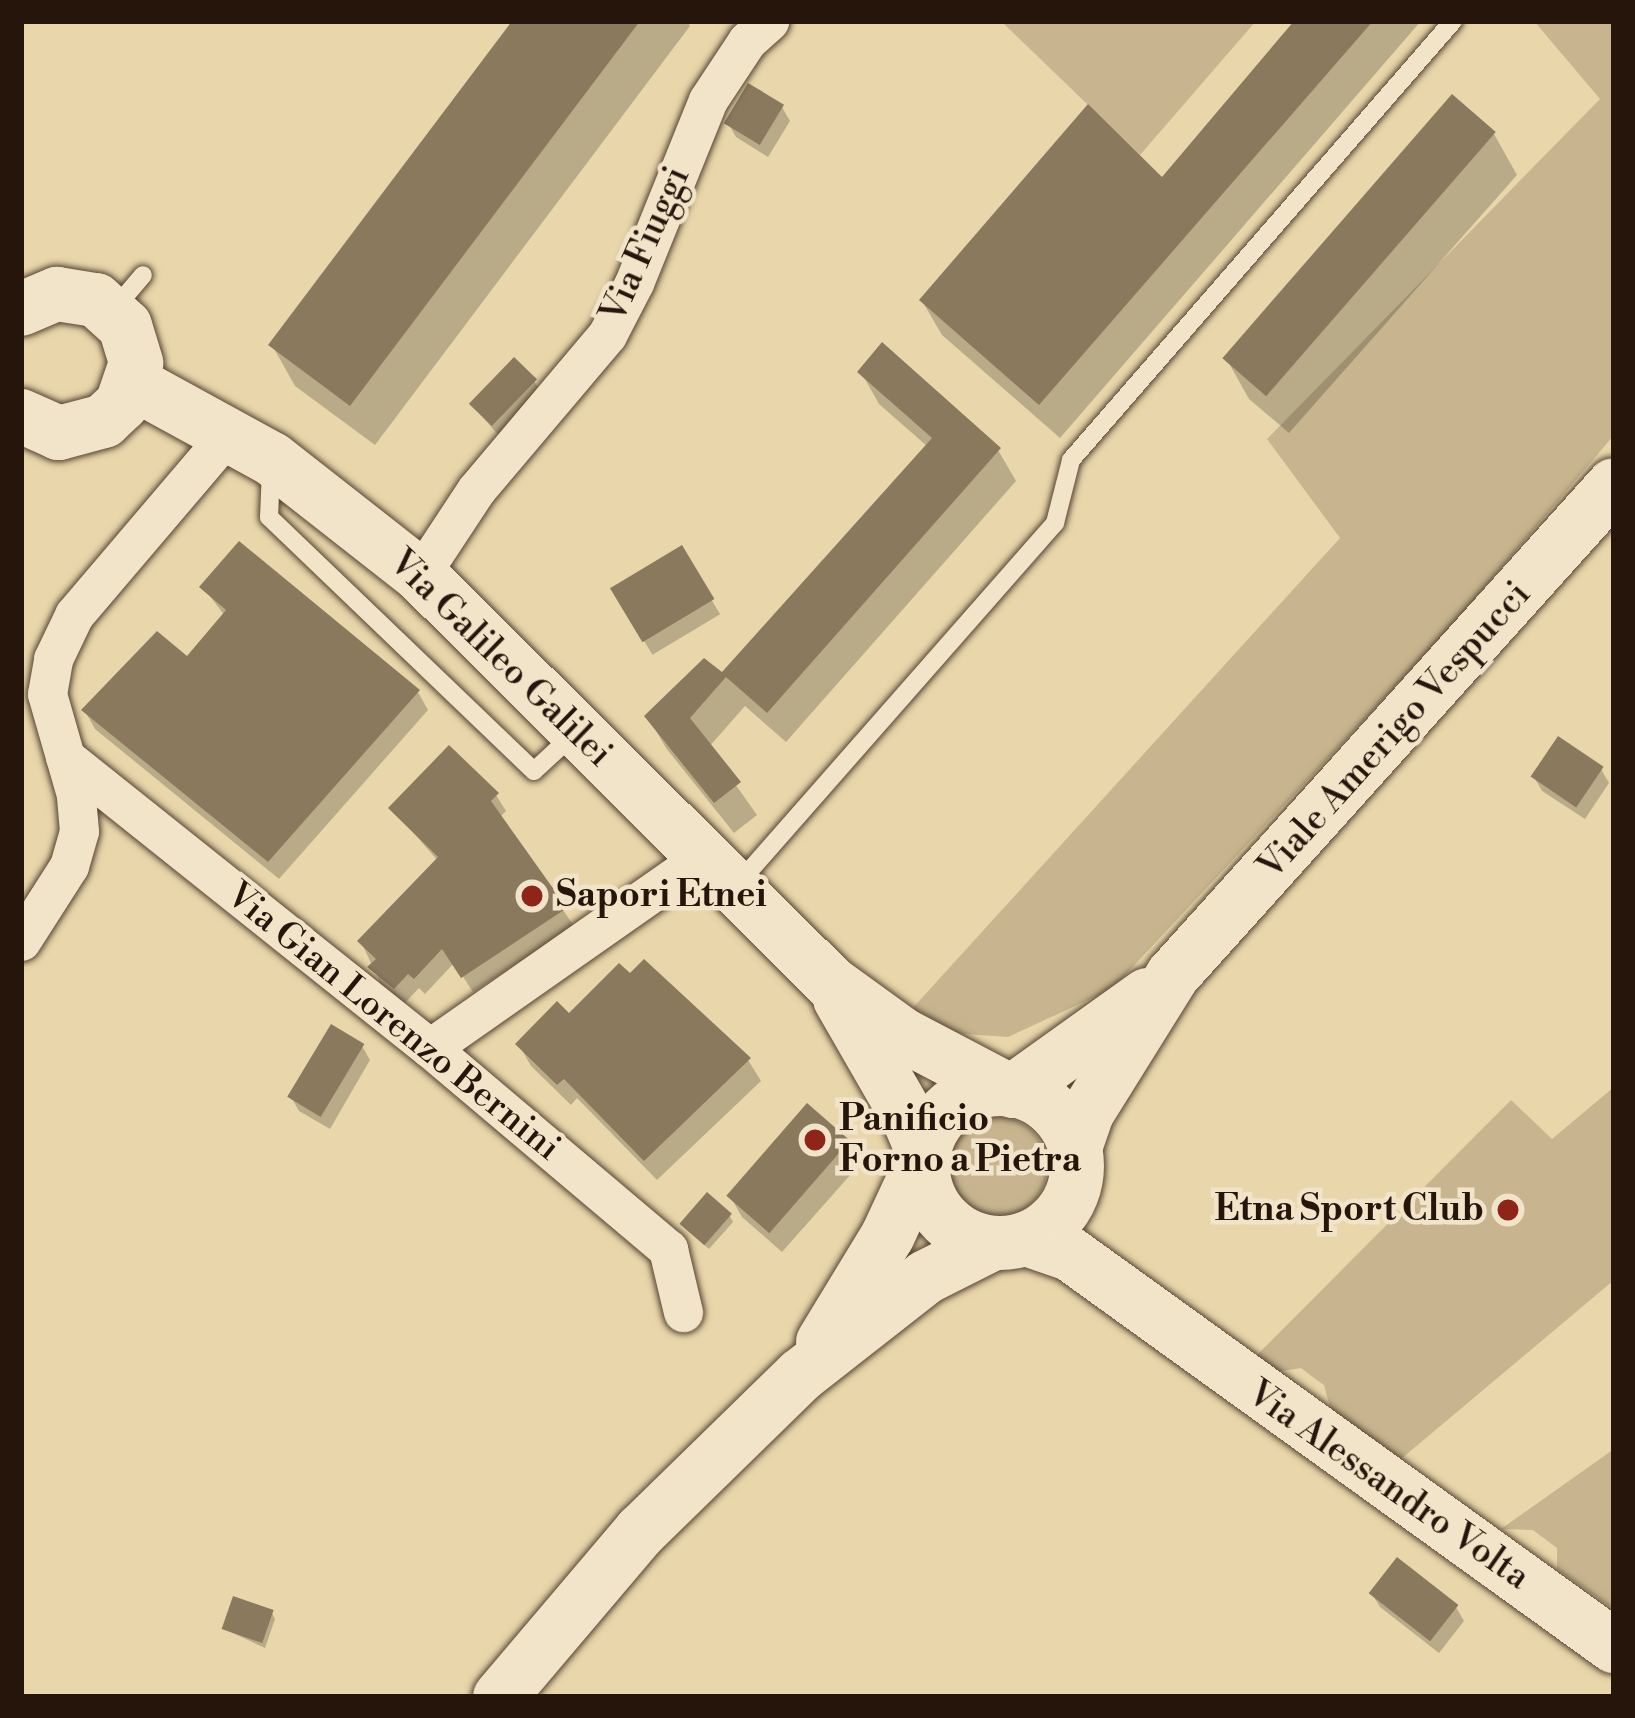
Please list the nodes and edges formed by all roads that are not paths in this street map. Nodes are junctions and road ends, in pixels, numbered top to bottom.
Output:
1 (769, 21) edge
2 (1453, 21) edge
3 (21, 309) edge
4 (133, 383) junction
5 (21, 416) edge
6 (250, 446) junction
7 (1614, 485) edge
8 (420, 574) junction
9 (576, 731) junction
10 (65, 757) junction
11 (717, 874) junction
12 (21, 941) edge
13 (1173, 975) junction
14 (830, 982) junction
15 (430, 1048) junction
16 (1010, 1090) junction
17 (923, 1157) junction
18 (1075, 1166) junction
19 (1010, 1241) junction
20 (683, 1312) dead end
21 (1164, 1323) junction
22 (801, 1375) junction
23 (1614, 1646) edge
24 (500, 1697) edge

1 - 8 street, Via Fiuggi
2 - 11 lane
3 - 4 main road
4 - 5 main road
4 - 6 main road, Via Galileo Galilei
6 - 8 main road, Via Galileo Galilei
6 - 9 lane
6 - 10 street
7 - 13 main road, Viale Amerigo Vespucci
8 - 9 main road, Via Galileo Galilei
9 - 11 main road, Via Galileo Galilei
10 - 12 street
10 - 15 street, Via Gian Lorenzo Bernini
11 - 14 main road, Via Galileo Galilei
11 - 15 street
13 - 16 main road
13 - 18 main road
14 - 16 main road
14 - 17 main road
15 - 20 street, Via Gian Lorenzo Bernini
16 - 17 main road
16 - 18 main road
17 - 19 main road
17 - 22 main road
18 - 19 main road
18 - 21 main road
19 - 21 main road
19 - 22 main road
21 - 23 main road, Via Alessandro Volta
22 - 24 main road

